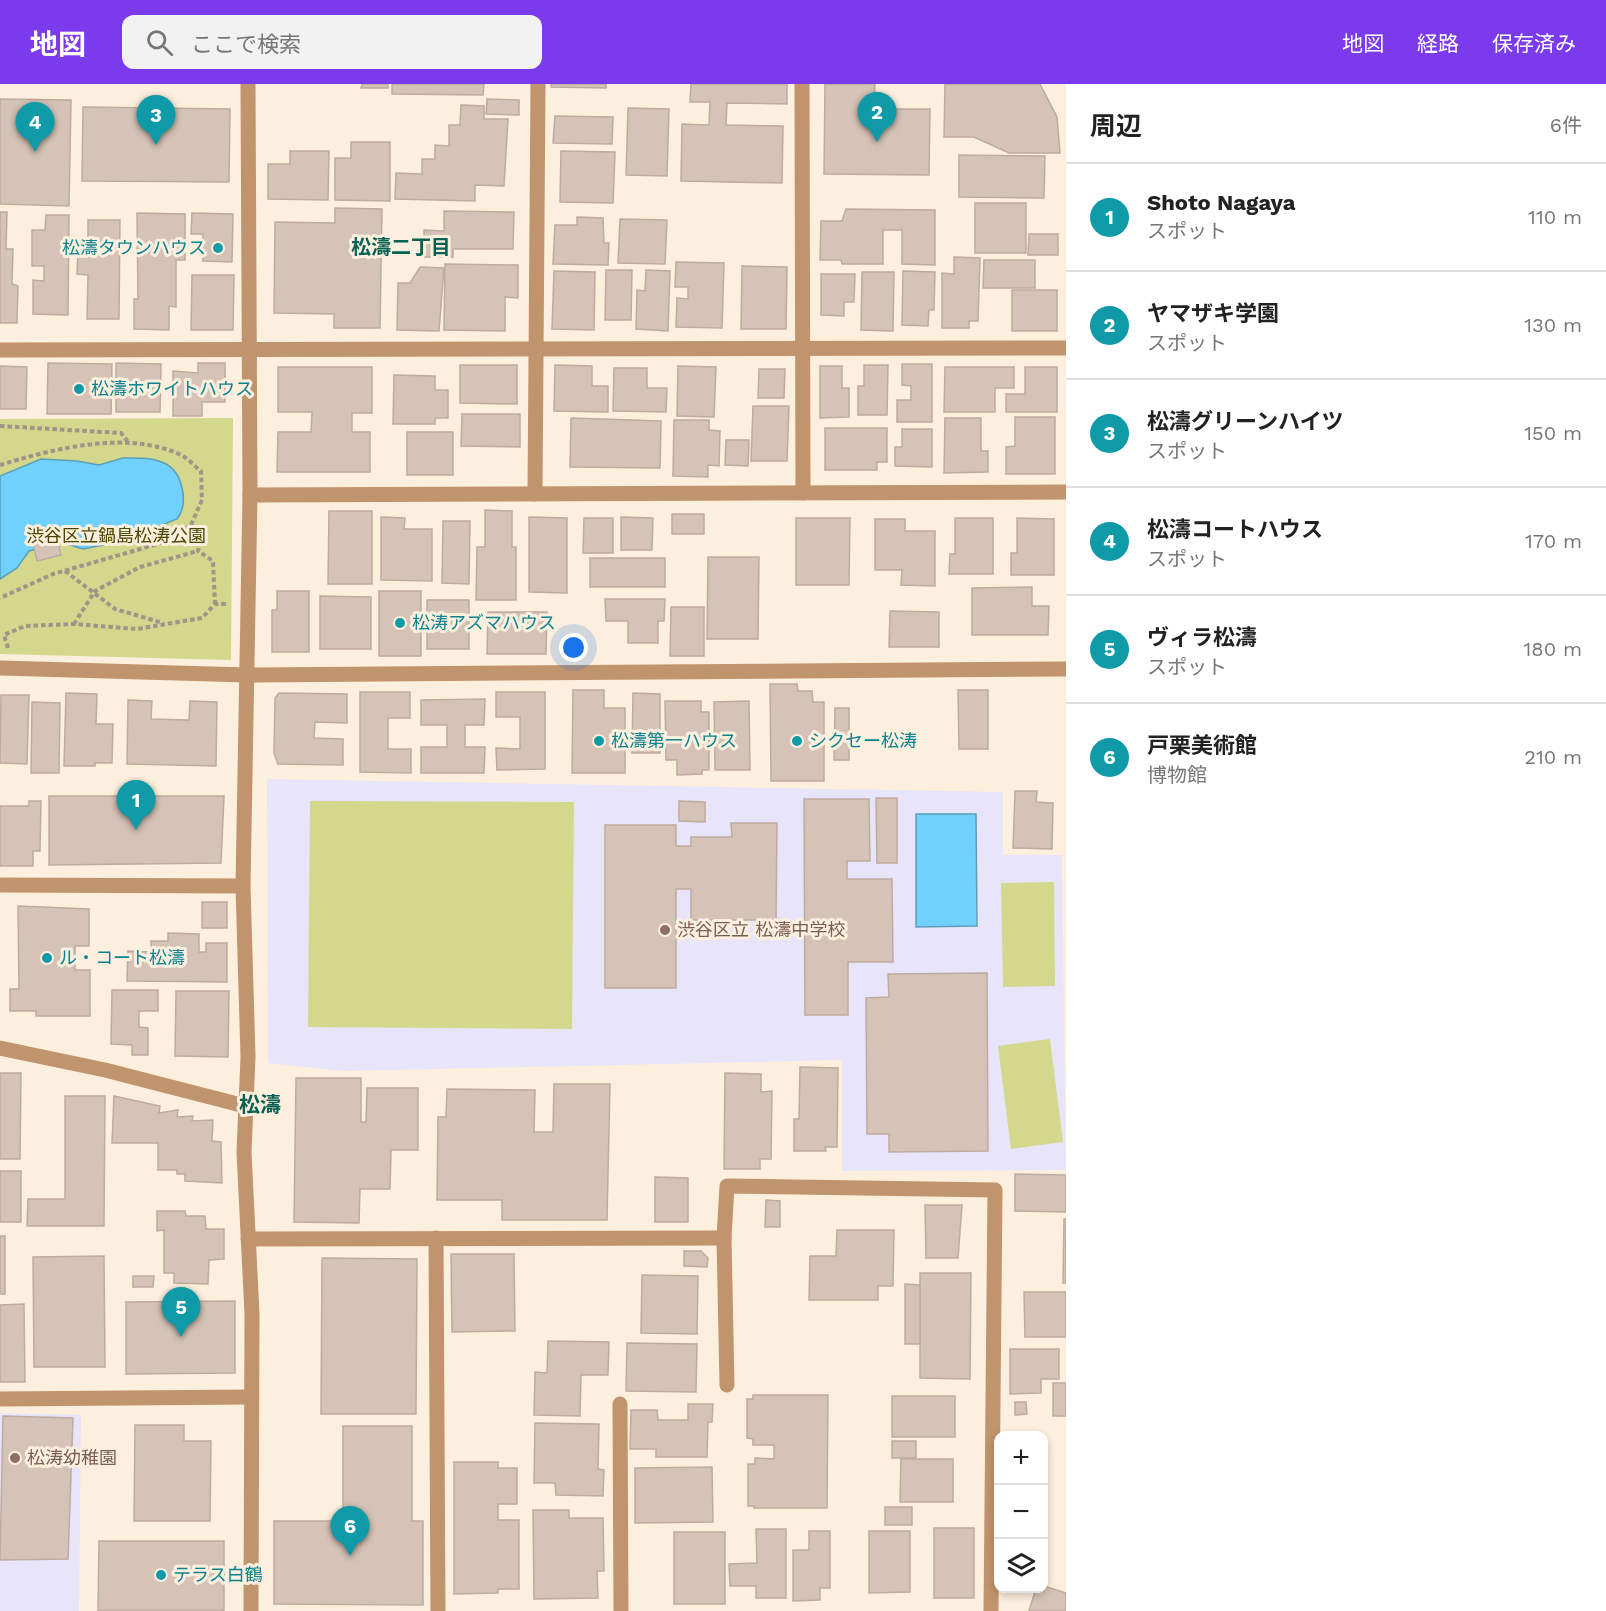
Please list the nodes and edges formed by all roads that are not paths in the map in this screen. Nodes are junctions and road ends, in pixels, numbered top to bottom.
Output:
1 (248, 84) edge
2 (538, 84) edge
3 (802, 84) edge
4 (1066, 348) edge
5 (248, 349) junction
6 (804, 349) junction
7 (0, 350) edge
8 (535, 351) junction
9 (1066, 492) edge
10 (803, 493) junction
11 (535, 494) junction
12 (250, 495) junction
13 (7, 668) edge
14 (1066, 669) edge
15 (247, 675) junction
16 (0, 885) edge
17 (243, 886) junction
18 (0, 1048) edge
19 (245, 1106) junction
20 (436, 1238) junction
21 (724, 1238) junction
22 (248, 1239) junction
23 (727, 1385) dead end
24 (250, 1397) junction
25 (0, 1398) edge
26 (620, 1404) dead end
27 (251, 1611) edge
28 (438, 1611) edge
29 (621, 1611) edge
30 (992, 1611) edge

1 - 5 street
2 - 8 street
3 - 6 street
4 - 6 street
5 - 7 street
5 - 8 street
5 - 12 street
6 - 8 street
6 - 10 street
8 - 11 street
9 - 10 street
10 - 11 street
11 - 12 street
12 - 15 street
13 - 15 street
14 - 15 street
15 - 17 street
16 - 17 street
17 - 19 street
18 - 19 street
19 - 22 street
20 - 21 street
20 - 22 street
20 - 28 street
21 - 23 street
21 - 30 street
22 - 24 street
24 - 25 street
24 - 27 street
26 - 29 street

